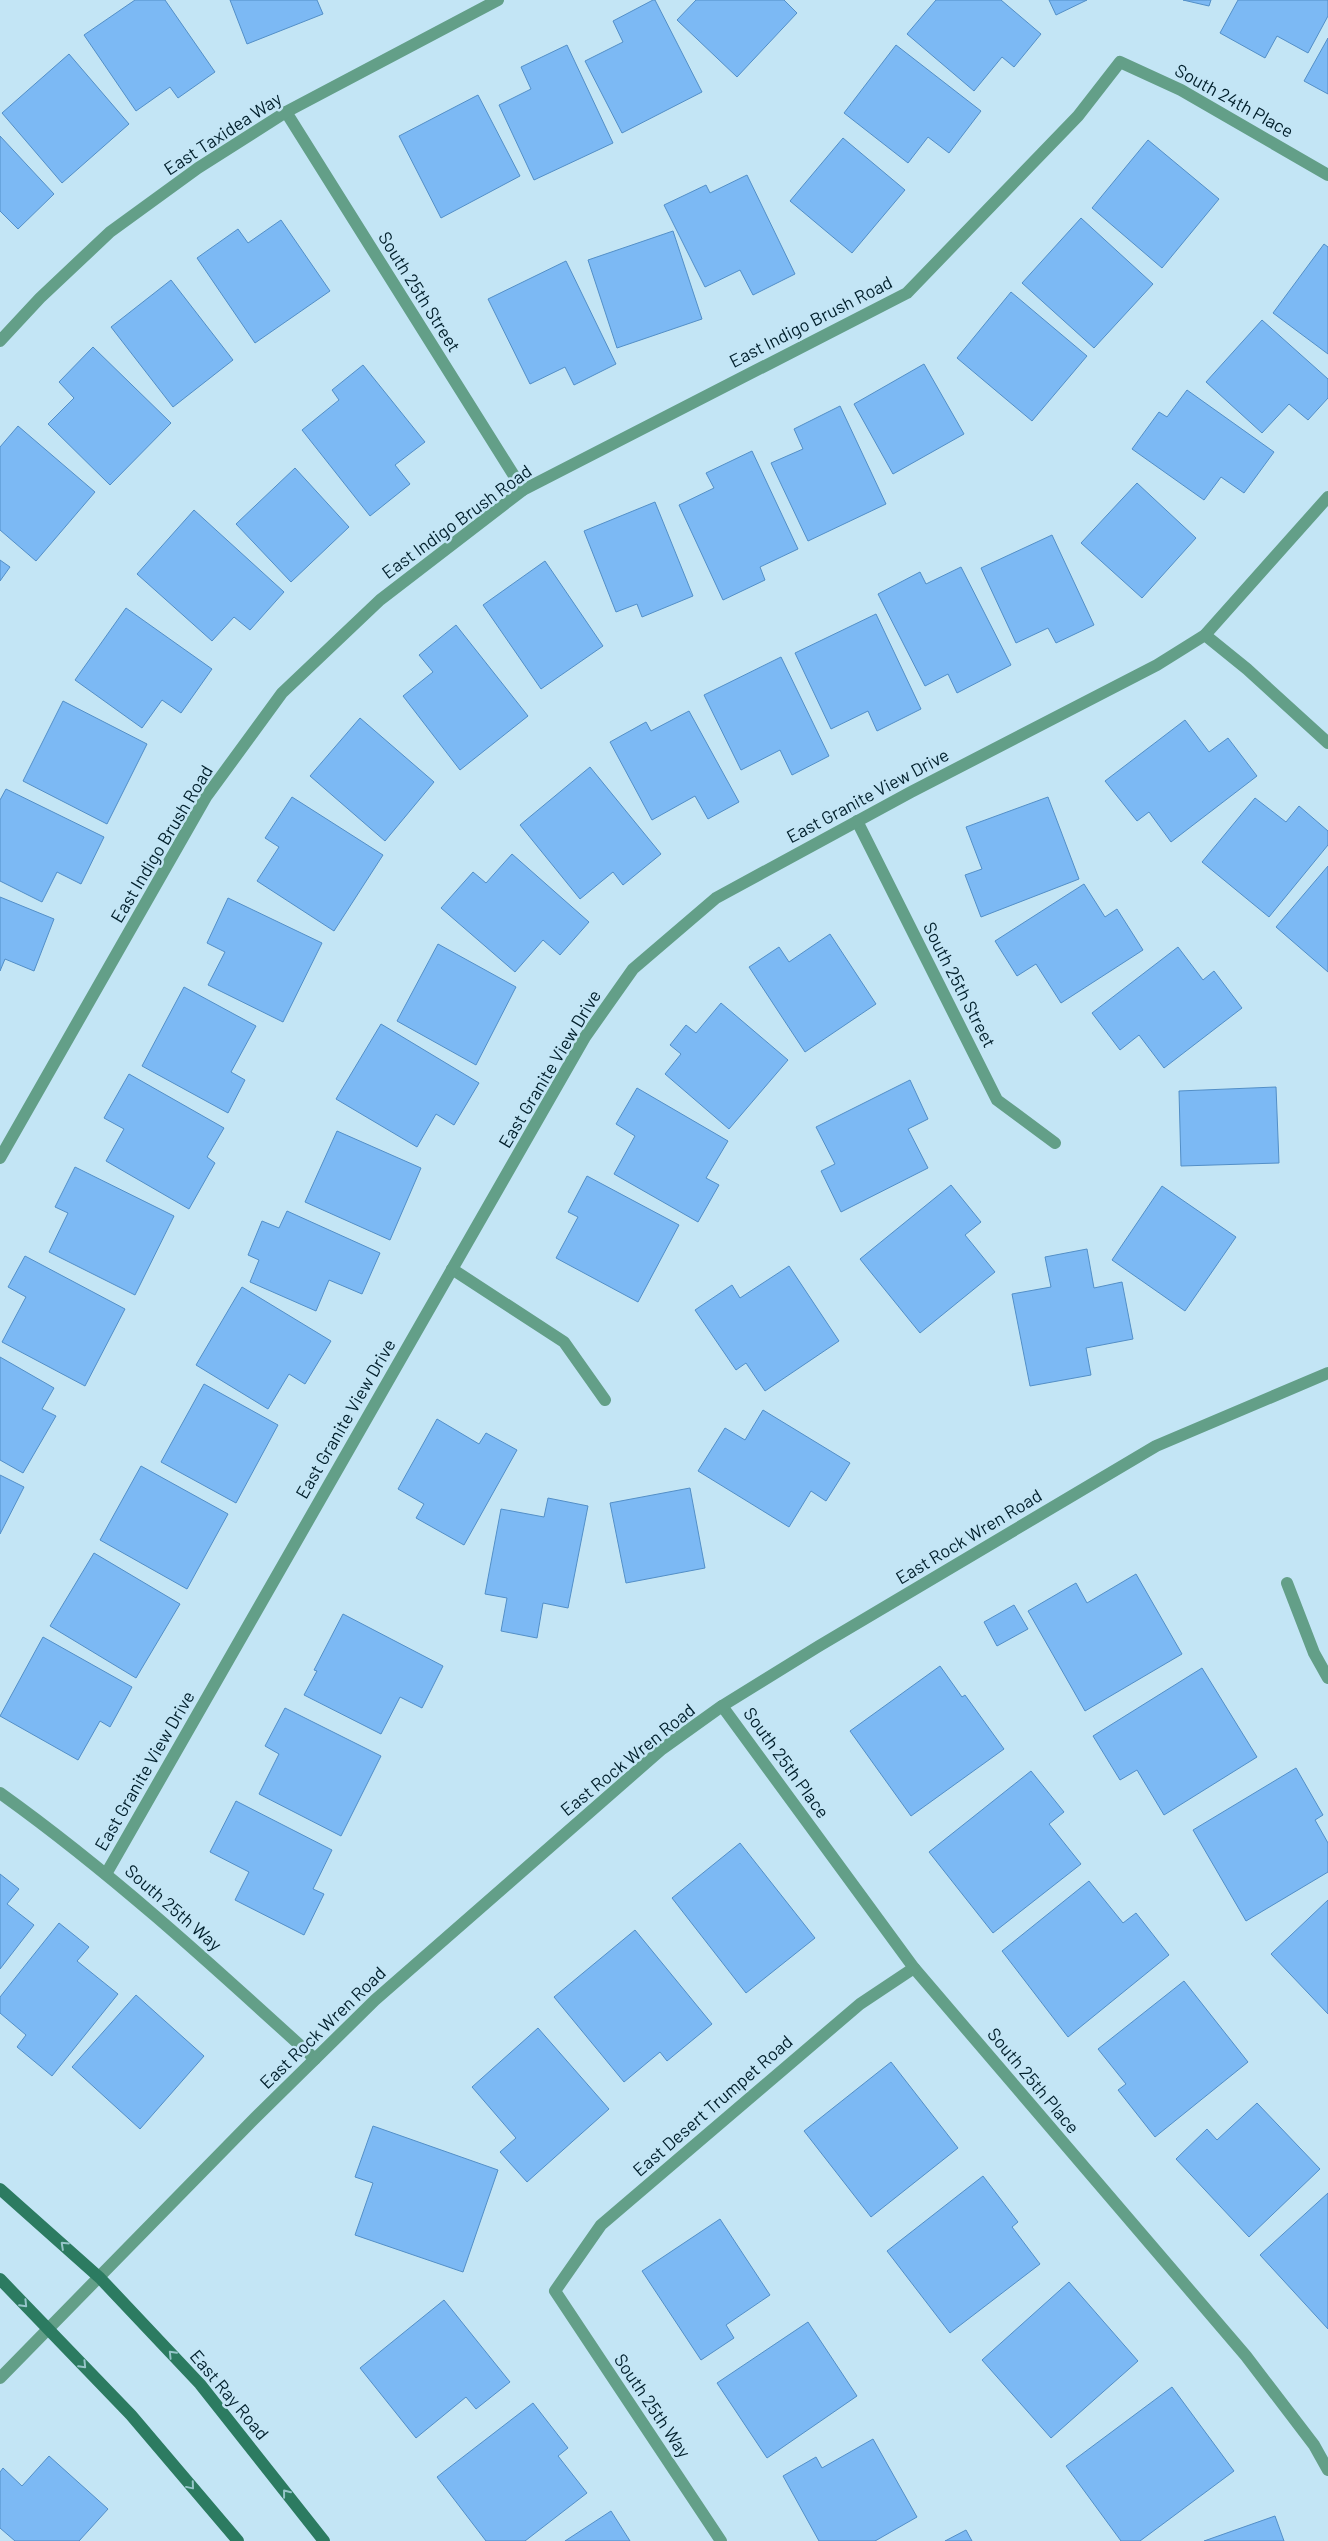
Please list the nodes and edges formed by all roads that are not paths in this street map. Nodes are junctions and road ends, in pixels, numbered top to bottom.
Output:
1 (498, 0) edge
2 (1120, 62) joint
3 (286, 112) junction
4 (1328, 175) edge
5 (0, 341) edge
6 (523, 490) junction
7 (1328, 497) edge
8 (1205, 635) junction
9 (1328, 743) edge
10 (857, 821) junction
11 (1055, 1143) dead end
12 (0, 1158) edge
13 (452, 1270) junction
14 (1328, 1373) edge
15 (605, 1400) dead end
16 (1286, 1583) dead end
17 (1328, 1678) edge
18 (722, 1706) junction
19 (0, 1793) edge
20 (106, 1874) junction
21 (914, 1968) junction
22 (315, 2059) junction
23 (0, 2189) edge
24 (100, 2278) junction
25 (0, 2279) edge
26 (555, 2291) joint
27 (49, 2330) junction
28 (0, 2378) edge
29 (1328, 2470) edge
30 (238, 2541) edge
31 (324, 2541) edge
32 (721, 2541) edge

1 - 3 street, East Taxidea Way
2 - 4 street, South 24th Place
2 - 6 street, East Indigo Brush Road
3 - 5 street, East Taxidea Way
3 - 6 street, South 25th Street
6 - 12 street, East Indigo Brush Road
7 - 8 street, East Granite View Drive
8 - 9 street
8 - 10 street, East Granite View Drive
10 - 11 street, South 25th Street
10 - 13 street, East Granite View Drive
13 - 15 street
13 - 20 street, East Granite View Drive
14 - 18 street, East Rock Wren Road
16 - 17 street
18 - 21 street, South 25th Place
18 - 22 street, East Rock Wren Road
19 - 20 street, South 25th Way
20 - 22 street, South 25th Way
21 - 26 street, East Desert Trumpet Road
21 - 29 street, South 25th Place
22 - 24 street, East Rock Wren Road
24 -> 23 main road, East Ray Road
24 - 27 street, East Rock Wren Road
31 -> 24 main road, East Ray Road
25 -> 27 main road
26 - 32 street, South 25th Way
27 - 28 street, East Rock Wren Road
27 -> 30 main road

